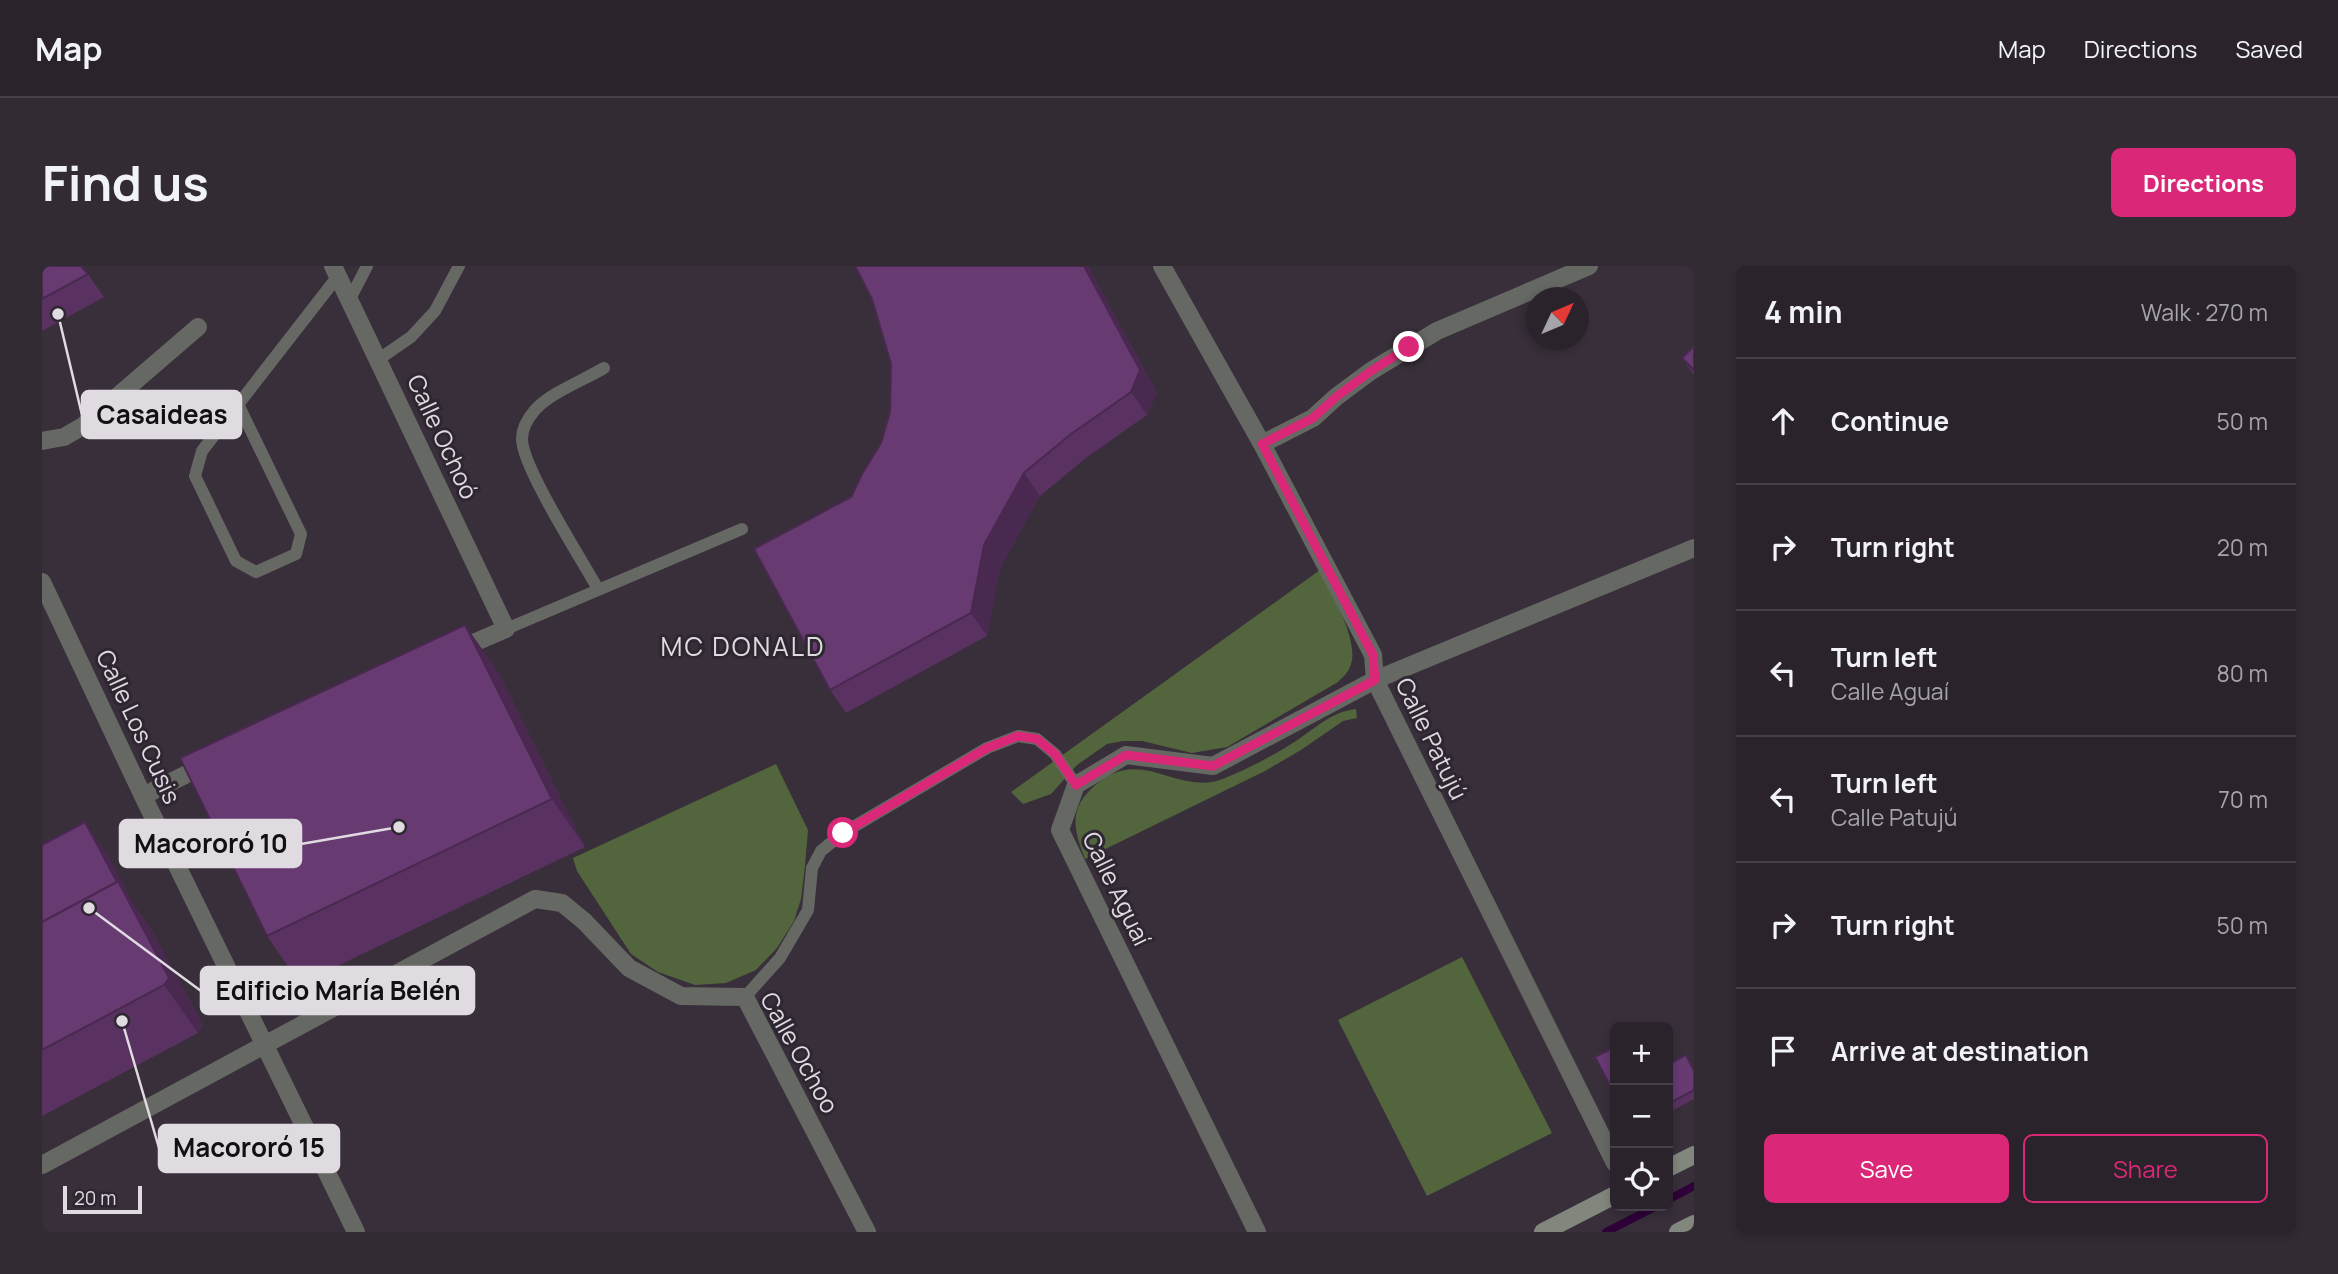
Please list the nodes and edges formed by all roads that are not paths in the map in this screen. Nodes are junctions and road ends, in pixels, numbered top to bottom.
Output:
1 (367, 266) edge
2 (459, 266) edge
3 (1162, 266) edge
4 (1589, 266) edge
5 (336, 271) edge
6 (350, 299) junction
7 (198, 327) dead end
8 (379, 359) junction
9 (604, 368) dead end
10 (238, 404) junction
11 (42, 441) edge
12 (1262, 444) junction
13 (742, 529) dead end
14 (1692, 553) edge
15 (42, 582) edge
16 (598, 589) junction
17 (506, 629) junction
18 (444, 655) edge
19 (1375, 680) junction
20 (220, 758) edge
21 (1076, 785) junction
22 (143, 796) junction
23 (745, 997) junction
24 (264, 1044) junction
25 (1610, 1153) edge
26 (1694, 1155) edge
27 (42, 1165) edge
28 (1673, 1166) edge
29 (1610, 1198) edge
30 (1694, 1224) edge
31 (356, 1232) edge
32 (867, 1232) edge
33 (1257, 1232) edge
34 (1543, 1232) edge
35 (1678, 1232) edge

1 - 6 lane
2 - 8 lane
3 - 12 street, Calle Patujú
4 - 12 street
5 - 6 street, Calle Ochoó
5 - 10 lane
6 - 8 street, Calle Ochoó
7 - 11 street
8 - 17 street, Calle Ochoó
9 - 16 lane
10 - 10 lane
12 - 19 street, Calle Patujú
13 - 16 lane
14 - 19 street
15 - 22 street, Calle Los Cusis
16 - 17 lane
17 - 18 street
19 - 21 street
19 - 25 street, Calle Patujú
20 - 22 street
21 - 23 lane
21 - 33 street, Calle Aguaí
22 - 24 street, Calle Los Cusis
23 - 24 street, Calle Ochoo
23 - 32 street, Calle Ochoo
24 - 27 street
24 - 31 street, Calle Los Cusis
26 - 28 street
29 - 34 street
30 - 35 street

